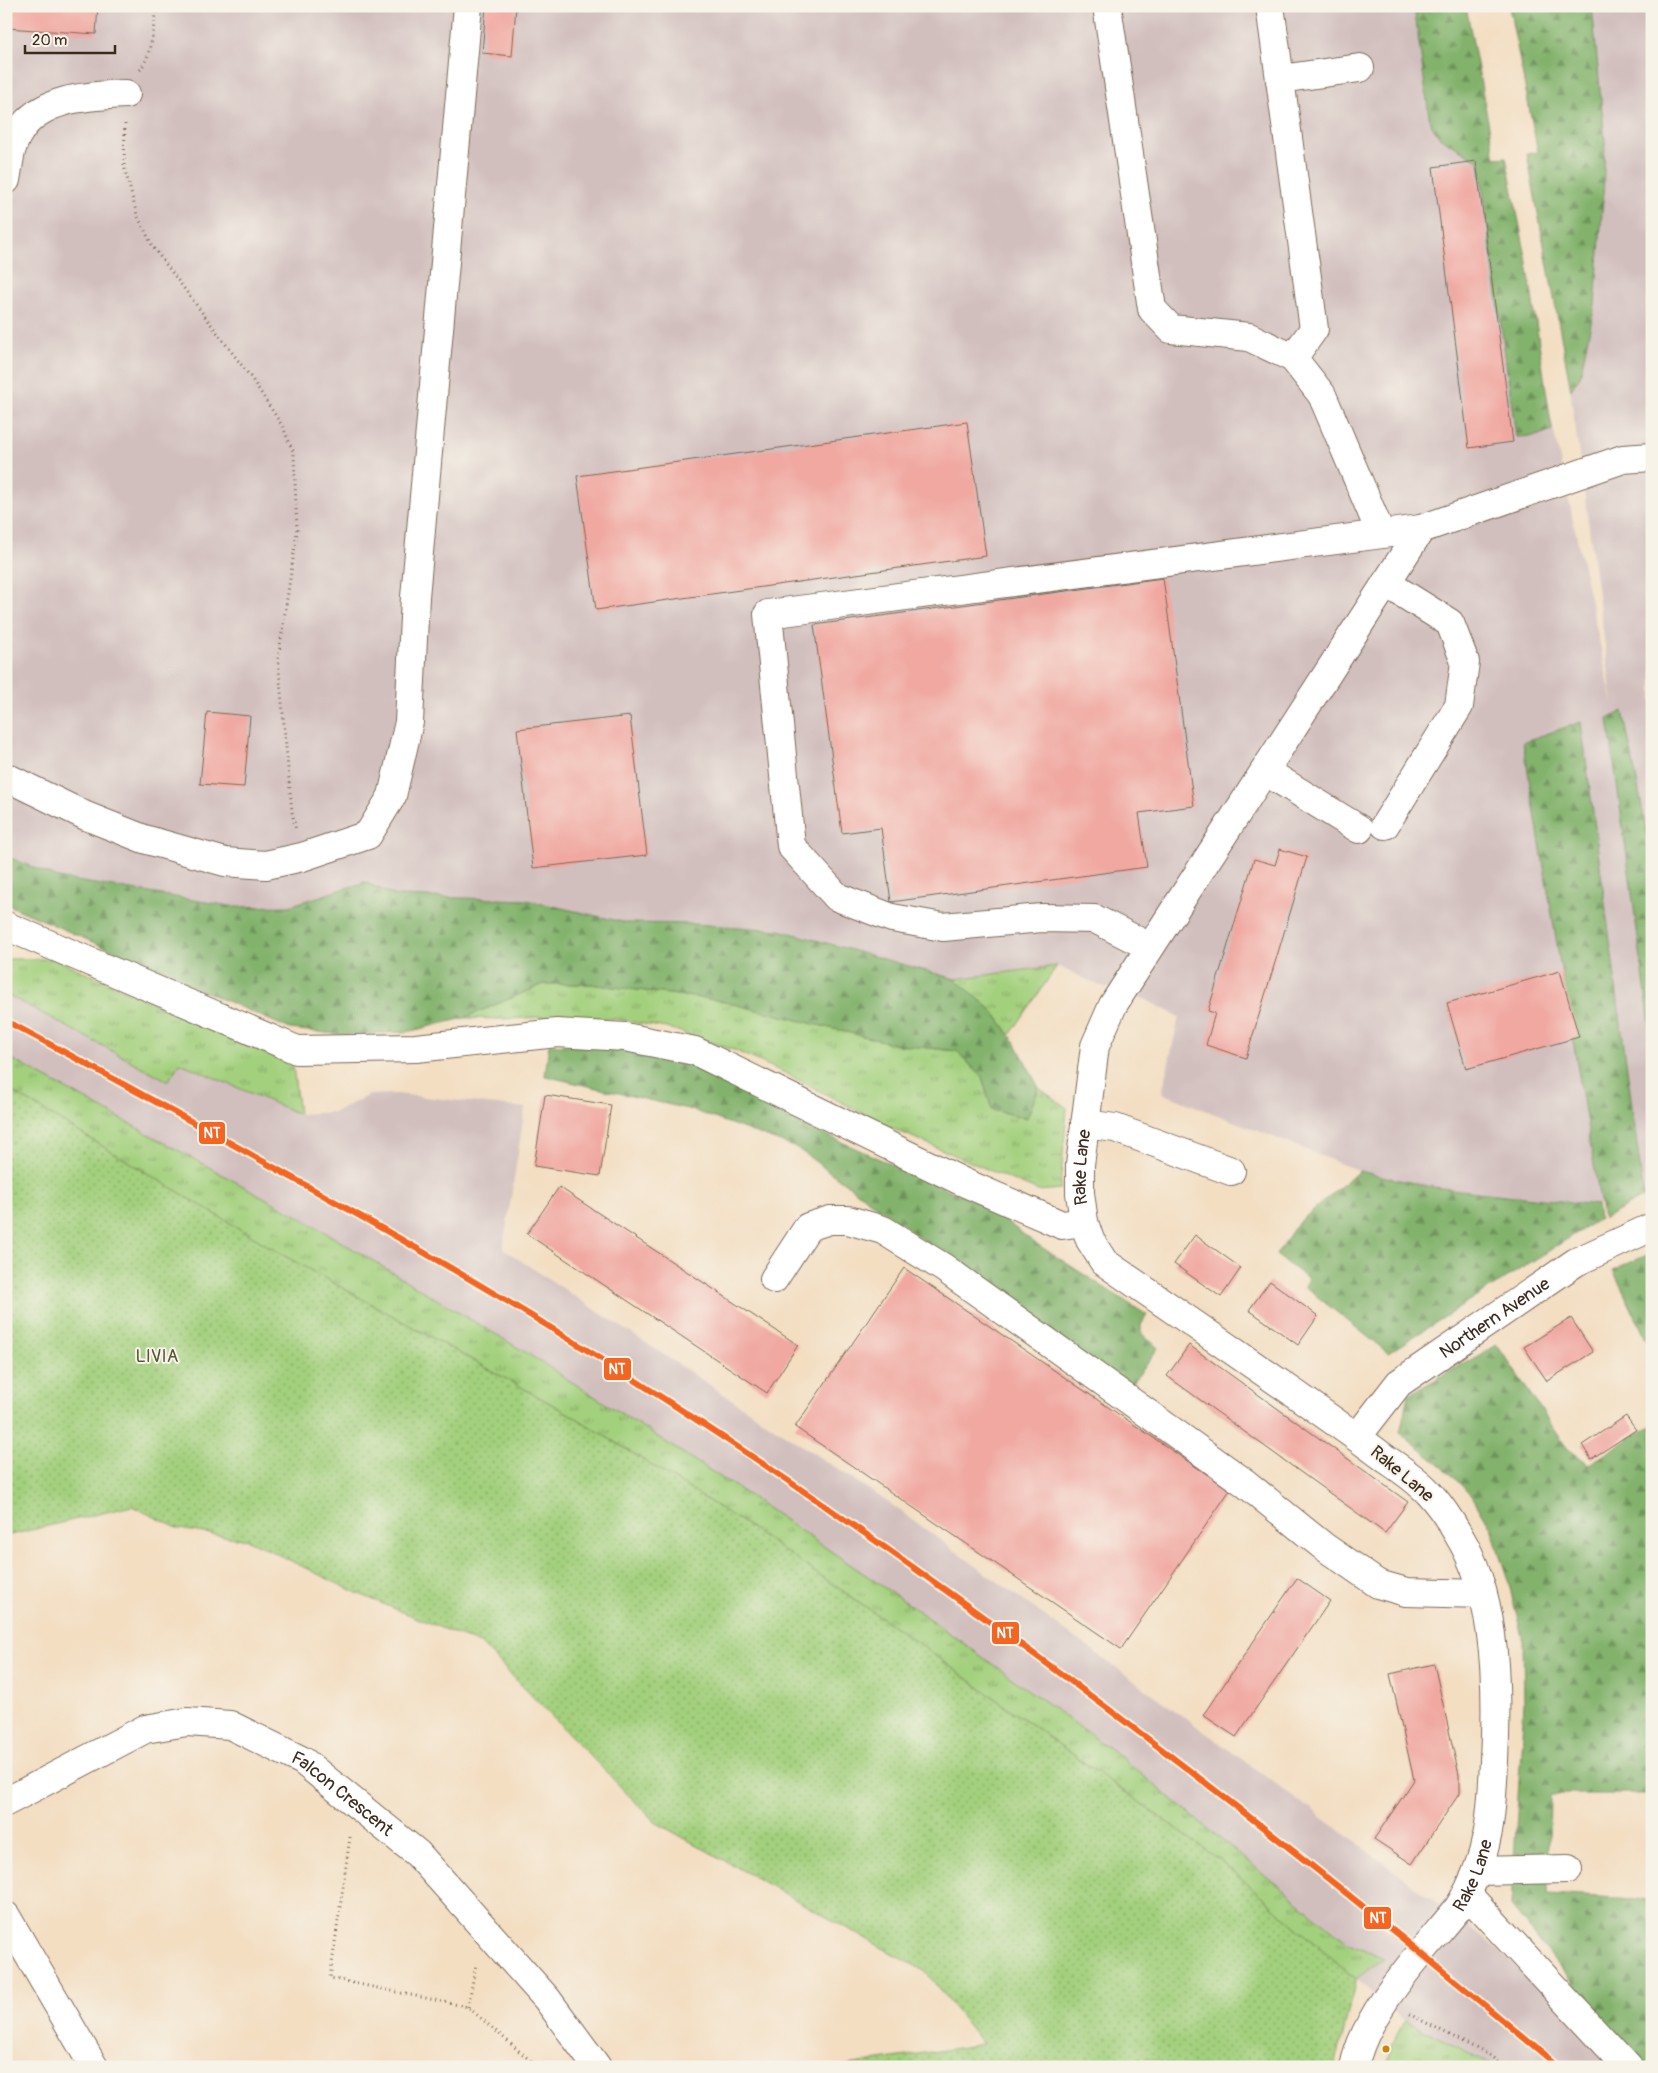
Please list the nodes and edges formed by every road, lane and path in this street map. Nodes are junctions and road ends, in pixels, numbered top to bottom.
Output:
1 (156, 6) edge
2 (468, 6) edge
3 (1107, 6) edge
4 (1270, 6) edge
5 (1360, 68) dead end
6 (1280, 79) junction
7 (126, 94) junction
8 (6, 180) edge
9 (1293, 358) junction
10 (1652, 457) edge
11 (1421, 529) junction
12 (1381, 534) junction
13 (1386, 583) junction
14 (1264, 771) junction
15 (6, 777) edge
16 (302, 858) junction
17 (6, 926) edge
18 (1150, 947) junction
19 (1085, 1124) junction
20 (1231, 1171) dead end
21 (1084, 1222) junction
22 (1652, 1227) edge
23 (774, 1280) dead end
24 (1357, 1437) junction
25 (1482, 1594) junction
26 (6, 1802) edge
27 (356, 1802) junction
28 (1568, 1869) dead end
29 (1467, 1891) junction
30 (6, 1916) edge
31 (484, 1928) junction
32 (1387, 1998) junction
33 (468, 2007) junction
34 (532, 2064) edge
35 (94, 2067) edge
36 (557, 2067) edge
37 (597, 2067) edge
38 (1354, 2067) edge
39 (1503, 2067) edge
40 (1628, 2067) edge

1 - 7 path
2 - 16 street
3 - 9 street
4 - 6 street
5 - 6 street
6 - 9 street
7 - 8 street
7 - 16 path
9 - 12 street
10 - 11 street
11 - 12 street
11 - 13 street, Rake Lane
12 - 18 street
13 - 14 street, Rake Lane
13 - 14 street
14 - 18 street, Rake Lane
15 - 16 street
17 - 21 street
18 - 19 street, Rake Lane
19 - 20 street
19 - 21 street, Rake Lane
21 - 24 street, Rake Lane
22 - 24 street, Northern Avenue
23 - 25 street
24 - 25 street, Rake Lane
25 - 29 street, Rake Lane
26 - 27 street, Falcon Crescent
27 - 31 street, Falcon Crescent
27 - 33 path
28 - 29 street
29 - 32 street, Rake Lane
29 - 40 street
30 - 35 street
31 - 33 path
31 - 37 street, Falcon Crescent
32 - 38 street, Rake Lane
32 - 39 path
33 - 34 path
34 - 36 path

